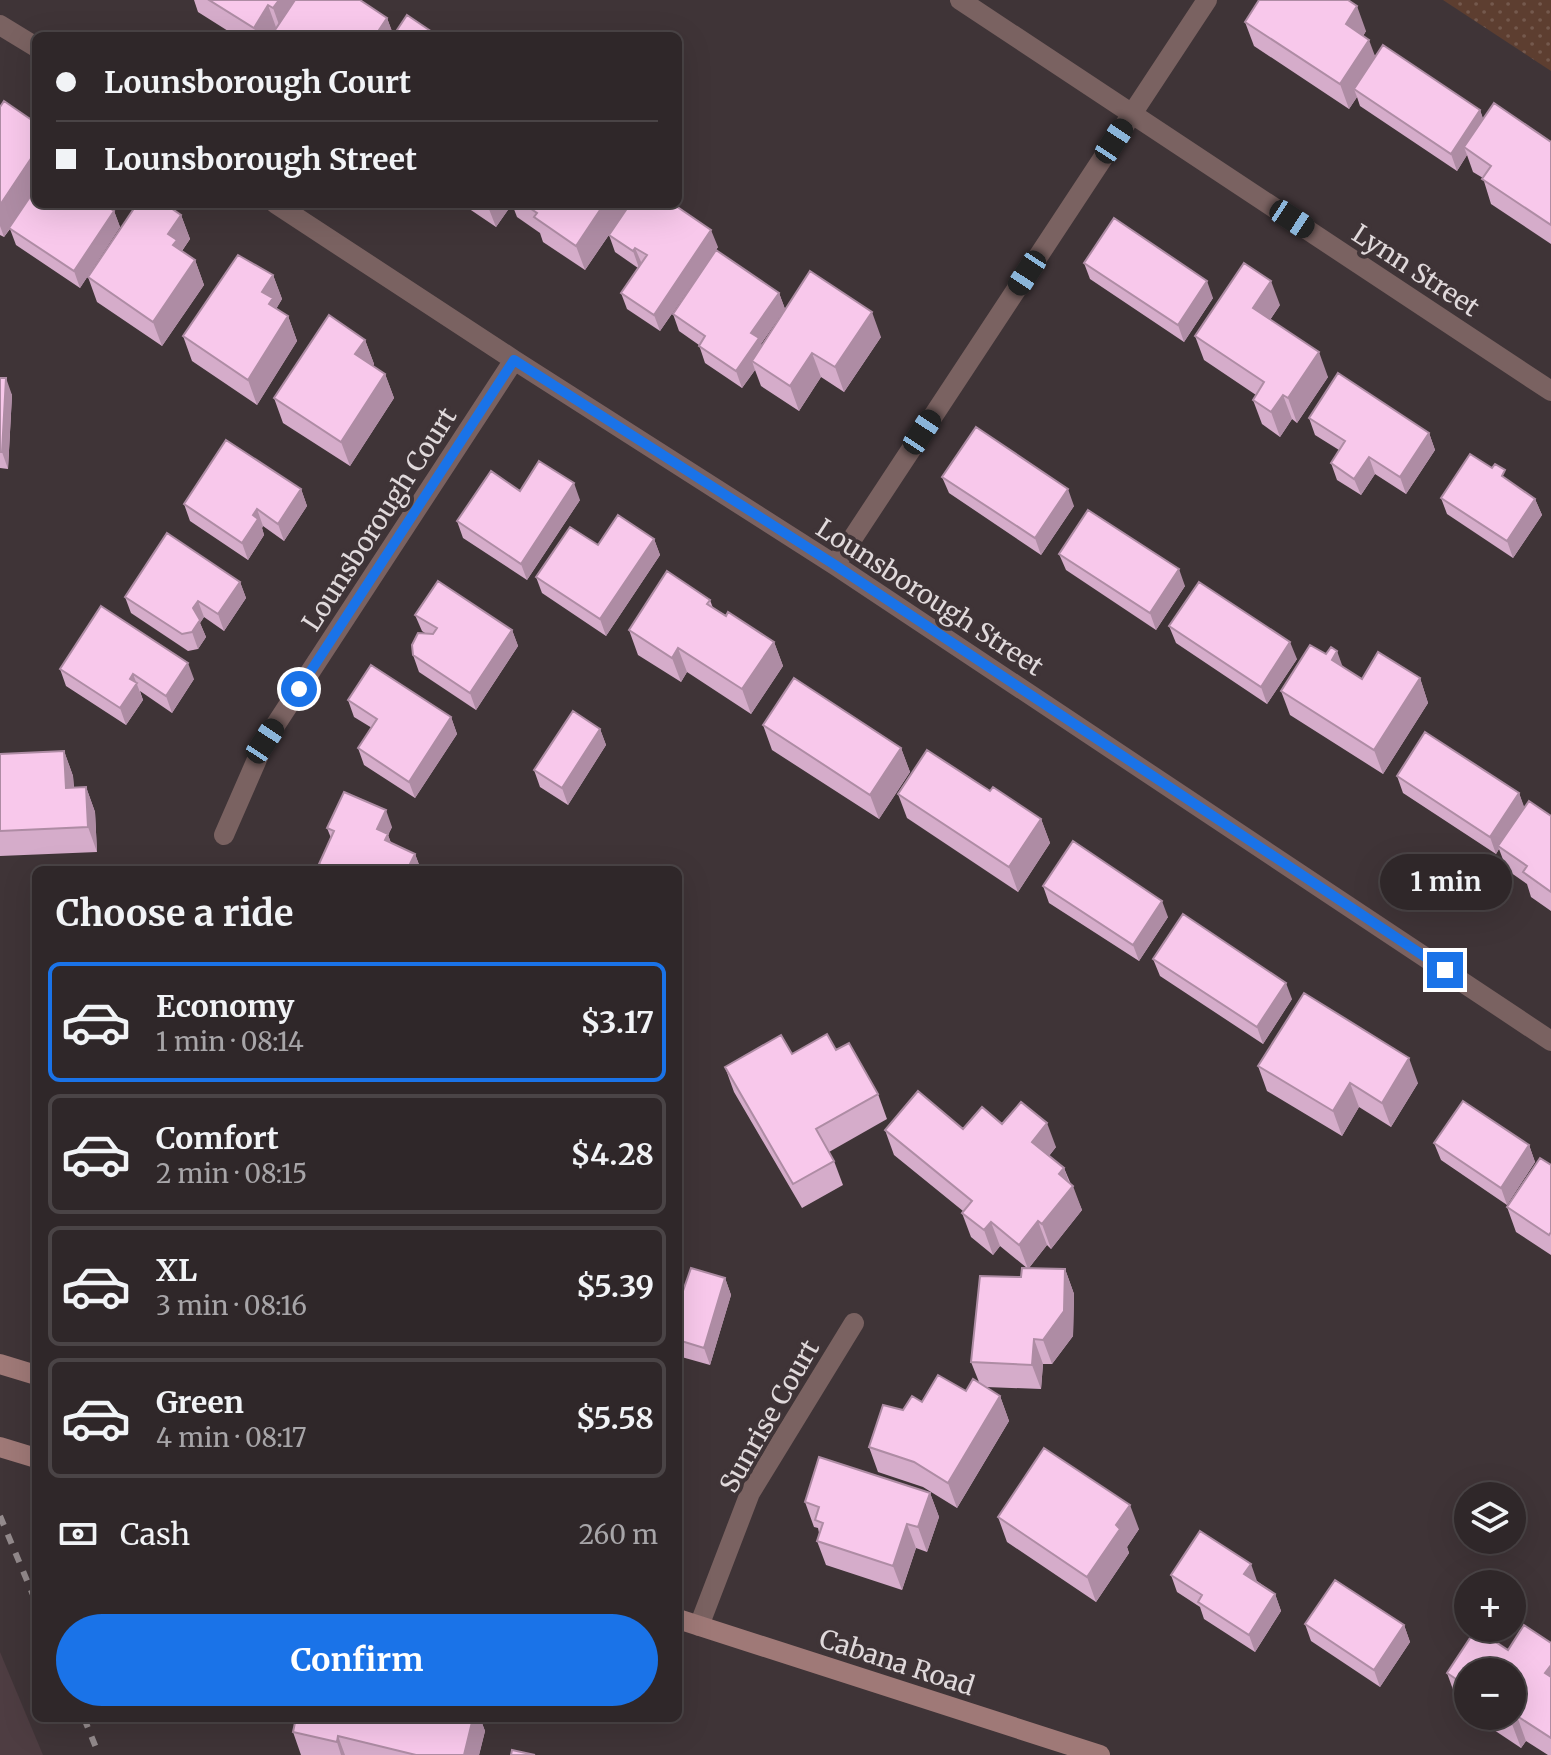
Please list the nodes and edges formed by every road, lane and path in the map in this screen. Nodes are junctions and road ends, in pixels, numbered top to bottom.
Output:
1 (960, 0) edge
2 (1207, 0) edge
3 (0, 25) edge
4 (32, 45) edge
5 (1132, 114) junction
6 (282, 208) edge
7 (514, 360) junction
8 (1551, 391) edge
9 (835, 565) junction
10 (224, 835) dead end
11 (1551, 1041) edge
12 (854, 1323) dead end
13 (0, 1364) edge
14 (32, 1374) edge
15 (0, 1447) edge
16 (32, 1457) edge
17 (682, 1620) edge
18 (699, 1626) junction
19 (1100, 1755) edge

1 - 5 street, Lynn Street
2 - 5 street
3 - 4 street
5 - 8 street, Lynn Street
5 - 9 street
6 - 7 street, Lounsborough Street
7 - 9 street, Lounsborough Street
7 - 10 street, Lounsborough Court
9 - 11 street, Lounsborough Street
12 - 18 street, Sunrise Court
13 - 14 main road
15 - 16 main road
17 - 18 main road, Cabana Road
18 - 19 main road, Cabana Road

